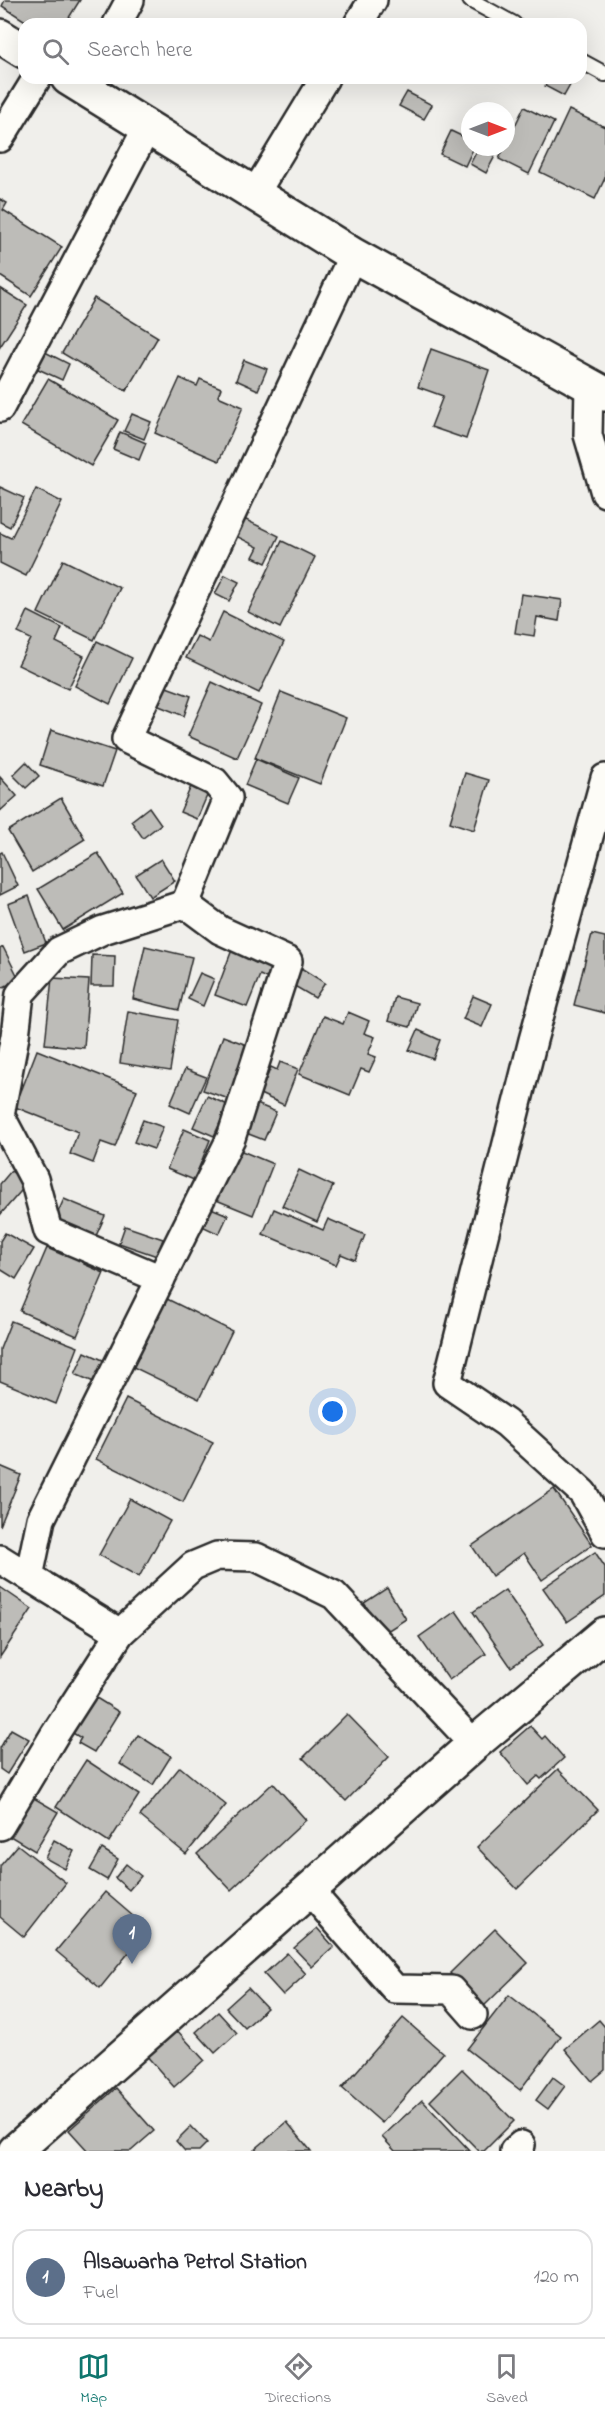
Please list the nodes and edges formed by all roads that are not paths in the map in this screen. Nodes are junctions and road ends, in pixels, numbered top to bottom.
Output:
1 (130, 0) edge
2 (373, 0) edge
3 (470, 0) edge
4 (120, 18) edge
5 (362, 18) edge
6 (503, 18) edge
7 (0, 36) edge
8 (18, 47) edge
9 (587, 64) edge
10 (605, 74) edge
11 (33, 84) edge
12 (82, 84) edge
13 (321, 84) edge
14 (147, 128) junction
15 (0, 138) edge
16 (254, 195) junction
17 (353, 255) junction
18 (597, 390) edge
19 (0, 408) edge
20 (605, 493) edge
21 (605, 778) edge
22 (184, 904) junction
23 (0, 1114) edge
24 (161, 1279) junction
25 (605, 1533) edge
26 (0, 1560) edge
27 (29, 1577) junction
28 (120, 1633) junction
29 (605, 1634) edge
30 (474, 1744) junction
31 (0, 1826) edge
32 (309, 1890) junction
33 (473, 2015) dead end
34 (15, 2151) edge

1 - 4 street
2 - 5 street
3 - 6 lane
7 - 8 street
9 - 10 lane
11 - 15 street
12 - 14 street
13 - 16 street
14 - 16 street
14 - 19 street
16 - 17 street
17 - 18 street
17 - 22 street
18 - 20 street
21 - 25 street
22 - 23 street
22 - 24 street
23 - 24 street
24 - 27 street
26 - 27 street
27 - 28 street
28 - 30 street
28 - 31 street
29 - 30 street
30 - 32 street
32 - 33 street
32 - 34 street

